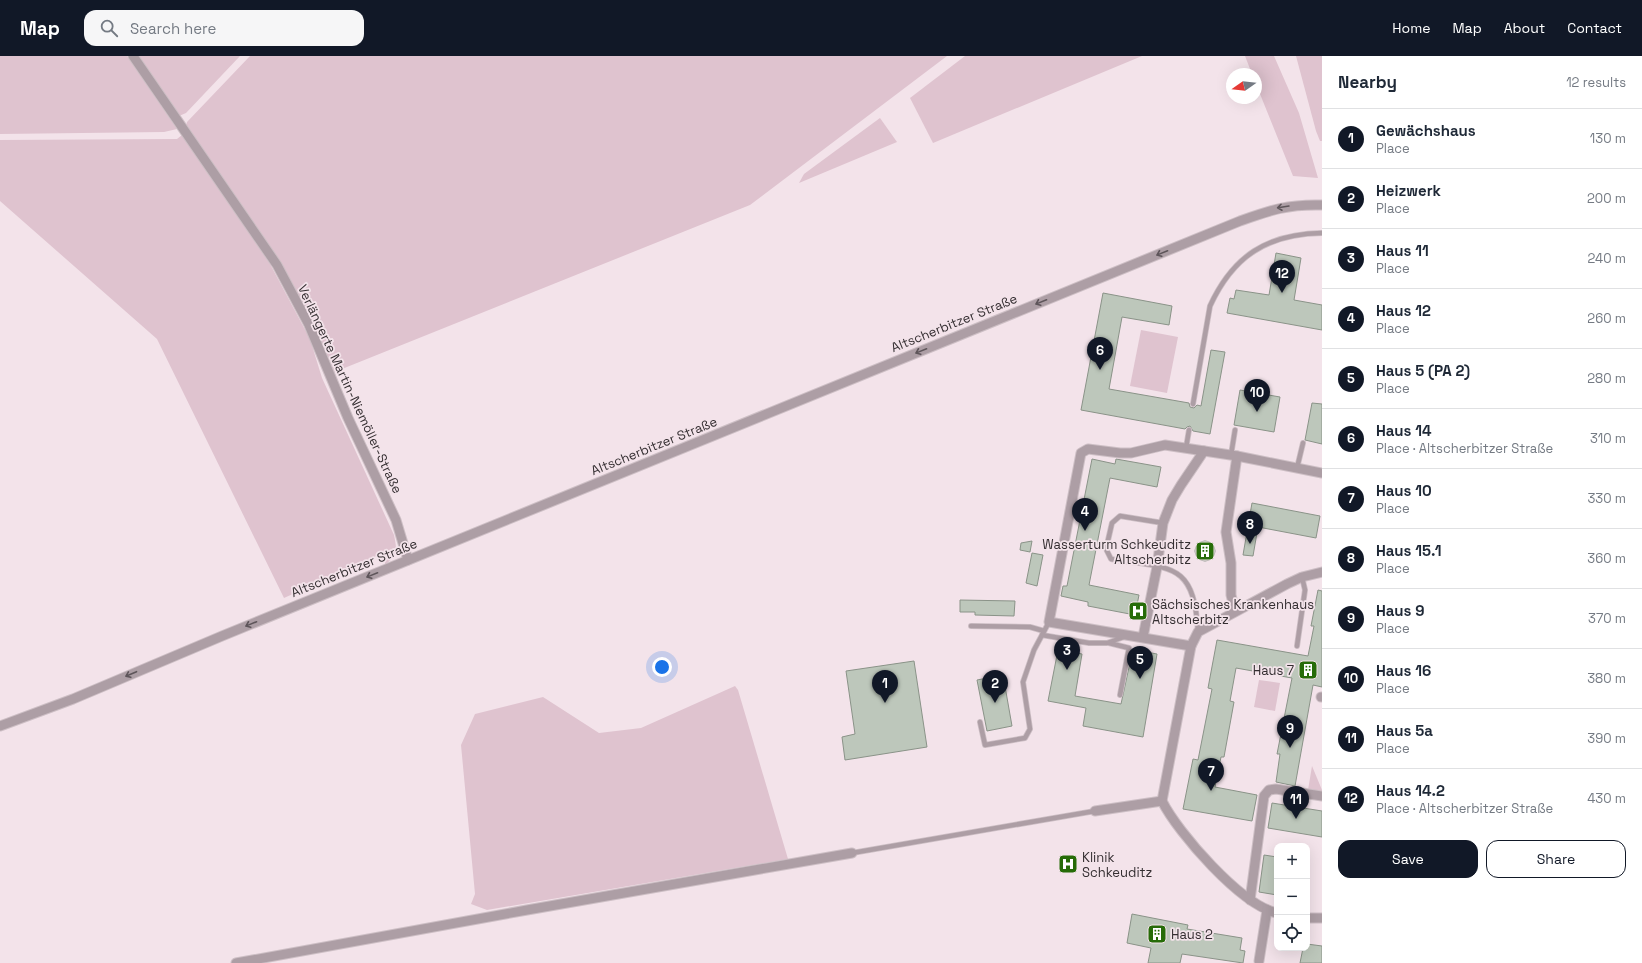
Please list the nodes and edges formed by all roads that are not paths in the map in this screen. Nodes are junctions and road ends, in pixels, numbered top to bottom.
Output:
1 (133, 56) edge
2 (1322, 205) edge
3 (1322, 233) edge
4 (1193, 404) dead end
5 (1189, 430) dead end
6 (1235, 430) dead end
7 (1303, 442) dead end
8 (1186, 448) junction
9 (1204, 451) junction
10 (1234, 455) junction
11 (1297, 468) junction
12 (1322, 473) edge
13 (1163, 523) junction
14 (408, 560) junction
15 (1157, 567) junction
16 (1322, 572) edge
17 (1302, 577) junction
18 (1235, 611) junction
19 (1049, 622) junction
20 (971, 626) dead end
21 (1198, 632) junction
22 (1043, 633) junction
23 (1129, 635) junction
24 (1143, 637) junction
25 (1107, 643) junction
26 (1191, 646) junction
27 (1297, 646) dead end
28 (1120, 695) dead end
29 (980, 722) dead end
30 (0, 726) edge
31 (1322, 796) edge
32 (1162, 800) junction
33 (1095, 811) joint
34 (852, 853) joint
35 (1250, 900) junction
36 (1267, 910) junction
37 (1274, 912) edge
38 (1310, 918) edge
39 (1322, 918) edge
40 (1259, 961) dead end
41 (236, 963) edge

1 - 14 street, Verlängerte Martin-Niemöller-Straße
2 -> 14 street, Altscherbitzer Straße
3 - 4 lane
5 - 8 lane
6 - 10 lane
7 - 11 lane
8 - 9 street
8 - 19 street
9 - 10 street
9 - 13 street
10 - 11 street
10 - 18 street
11 - 12 street
13 - 15 street
13 - 15 lane
14 -> 30 street, Altscherbitzer Straße
15 - 21 lane
15 - 24 street
16 - 17 street
17 - 18 street
17 - 27 lane
18 - 21 street
19 - 22 lane
19 - 23 street
20 - 22 lane
21 - 26 street
22 - 25 lane
22 - 29 lane
23 - 24 street
23 - 25 lane
24 - 26 street
25 - 28 lane
26 - 32 street
31 - 35 street
32 - 33 street
32 - 35 street
33 - 34 lane
34 - 41 street
35 - 36 street
36 - 37 street
36 - 40 street
38 - 39 street

